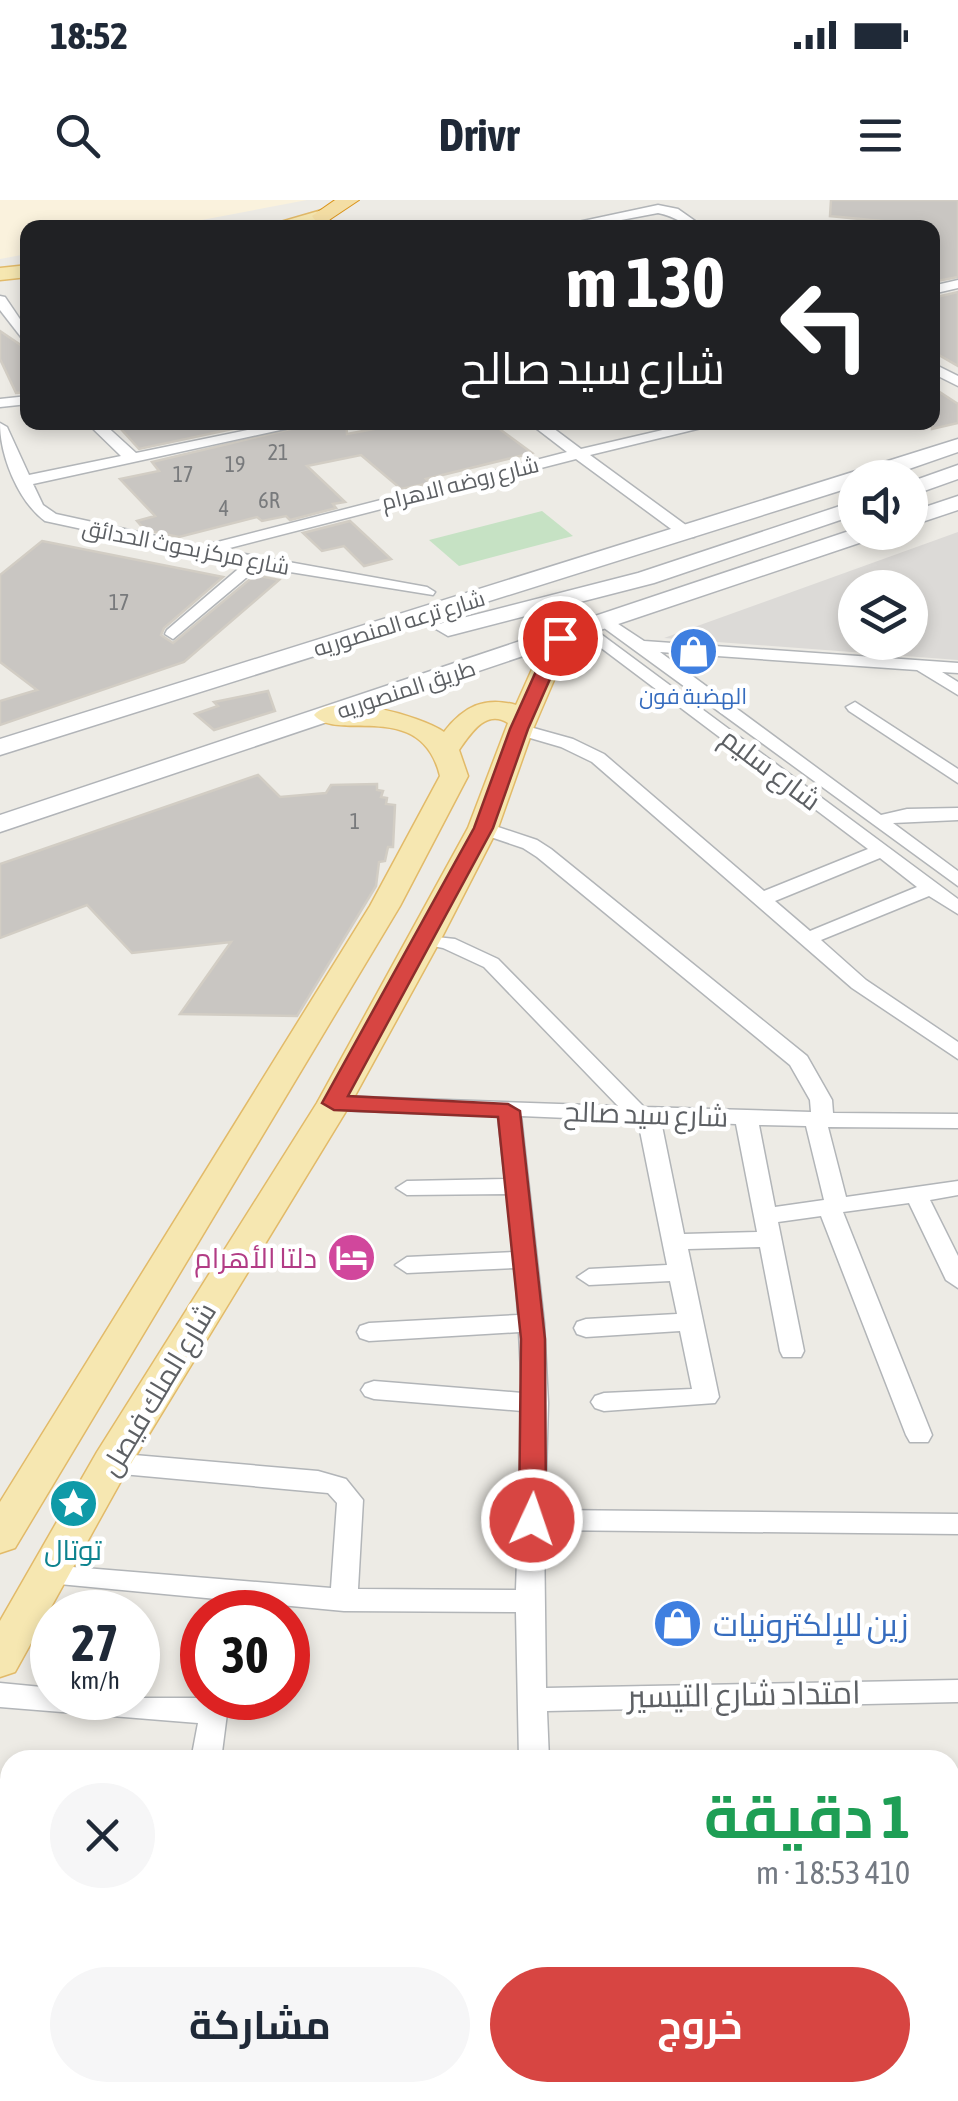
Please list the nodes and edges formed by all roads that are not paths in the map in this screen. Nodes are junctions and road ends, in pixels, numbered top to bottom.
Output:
1 (349, 200) edge
2 (318, 220) edge
3 (599, 220) edge
4 (686, 220) edge
5 (0, 300) edge
6 (20, 330) edge
7 (942, 371) edge
8 (958, 382) edge
9 (0, 427) edge
10 (102, 430) edge
11 (273, 430) edge
12 (545, 430) edge
13 (684, 430) edge
14 (958, 445) edge
15 (577, 454) junction
16 (134, 460) junction
17 (913, 460) edge
18 (958, 472) edge
19 (24, 481) junction
20 (928, 483) edge
21 (838, 485) edge
22 (958, 503) edge
23 (928, 513) edge
24 (838, 514) edge
25 (688, 534) junction
26 (838, 543) edge
27 (203, 550) junction
28 (256, 562) junction
29 (427, 592) dead end
30 (584, 629) junction
31 (173, 634) dead end
32 (640, 646) junction
33 (922, 666) junction
34 (958, 668) edge
35 (236, 674) junction
36 (958, 690) edge
37 (855, 707) dead end
38 (328, 714) junction
39 (521, 724) junction
40 (0, 748) edge
41 (446, 750) junction
42 (958, 777) edge
43 (958, 814) edge
44 (877, 821) junction
45 (0, 824) edge
46 (483, 828) junction
47 (881, 852) junction
48 (958, 880) edge
49 (931, 888) junction
50 (760, 900) junction
51 (958, 908) edge
52 (426, 940) junction
53 (807, 940) junction
54 (958, 1052) edge
55 (334, 1103) junction
56 (508, 1111) junction
57 (642, 1113) junction
58 (746, 1117) junction
59 (818, 1120) junction
60 (958, 1121) edge
61 (517, 1186) junction
62 (406, 1188) dead end
63 (958, 1188) edge
64 (916, 1194) junction
65 (833, 1206) junction
66 (768, 1228) junction
67 (674, 1242) junction
68 (526, 1259) junction
69 (407, 1265) dead end
70 (680, 1272) junction
71 (590, 1277) dead end
72 (958, 1280) edge
73 (691, 1322) junction
74 (532, 1323) junction
75 (586, 1328) dead end
76 (369, 1332) dead end
77 (792, 1350) dead end
78 (374, 1390) dead end
79 (536, 1402) junction
80 (604, 1402) dead end
81 (919, 1435) dead end
82 (112, 1463) junction
83 (532, 1520) junction
84 (958, 1524) edge
85 (0, 1538) edge
86 (48, 1575) junction
87 (180, 1595) edge
88 (344, 1600) junction
89 (529, 1600) junction
90 (310, 1601) edge
91 (0, 1660) edge
92 (958, 1691) edge
93 (0, 1695) edge
94 (530, 1700) junction
95 (180, 1703) edge
96 (213, 1720) edge
97 (208, 1750) edge
98 (533, 1750) edge

1 - 2 highway
3 - 4 street
5 - 6 street
7 - 8 street
9 - 19 street, شارع مركز بحوث الحدائق
10 - 16 street
11 - 16 street
12 - 15 street
13 - 15 street, شارع روضه الاهرام
14 - 17 main road, شارع ترعه المنصوريه
15 - 25 street
15 - 27 street, شارع روضه الاهرام
16 - 19 street
18 - 20 main road
19 - 27 street, شارع مركز بحوث الحدائق
21 - 25 main road, شارع ترعه المنصوريه
22 - 23 main road
24 - 35 main road
25 - 35 main road, شارع ترعه المنصوريه
26 - 30 main road, طريق المنصوريه
27 - 28 street, شارع مركز بحوث الحدائق
28 - 29 street, شارع مركز بحوث الحدائق
28 - 31 street
30 - 32 street, شارع سليم
30 - 38 main road, طريق المنصوريه
30 - 39 main road, شارع الملك فيصل
30 - 47 street, شارع سليم
32 - 33 street
32 - 44 street, شارع سليم
33 - 34 street
33 - 36 street
35 - 40 main road, شارع ترعه المنصوريه
37 - 42 street
38 - 41 main road
38 - 45 main road, طريق المنصوريه
39 - 41 main road
39 - 46 main road, شارع الملك فيصل
39 - 50 street
41 - 85 main road, شارع الملك فيصل
43 - 44 street
44 - 48 street, شارع سليم
46 - 52 main road, شارع الملك فيصل
46 - 59 street
47 - 49 street, شارع سليم
47 - 50 street
49 - 51 street, شارع سليم
49 - 53 street
50 - 53 street
52 - 55 main road, شارع الملك فيصل
52 - 57 street
53 - 54 street
55 - 56 street, شارع سيد صالح
55 - 82 main road, شارع الملك فيصل
56 - 57 street, شارع سيد صالح
56 - 61 street
57 - 58 street, شارع سيد صالح
57 - 67 street
58 - 59 street, شارع سيد صالح
58 - 66 street
59 - 60 street, شارع سيد صالح
59 - 65 street
61 - 62 street
61 - 68 street
63 - 64 street
64 - 65 street
64 - 72 street
65 - 66 street
65 - 81 street
66 - 67 street
66 - 77 street
67 - 70 street
68 - 69 street
68 - 74 street
70 - 71 street
70 - 73 street
73 - 75 street
73 - 80 street
74 - 76 street
74 - 79 street
78 - 79 street
79 - 83 street
82 - 86 main road, شارع الملك فيصل
82 - 88 street
83 - 84 street
83 - 89 street
86 - 87 street
86 - 91 main road, شارع الملك فيصل
88 - 89 street
88 - 90 street
89 - 94 street
92 - 94 street, امتداد شارع التيسير
93 - 95 street
94 - 98 street
96 - 97 street

